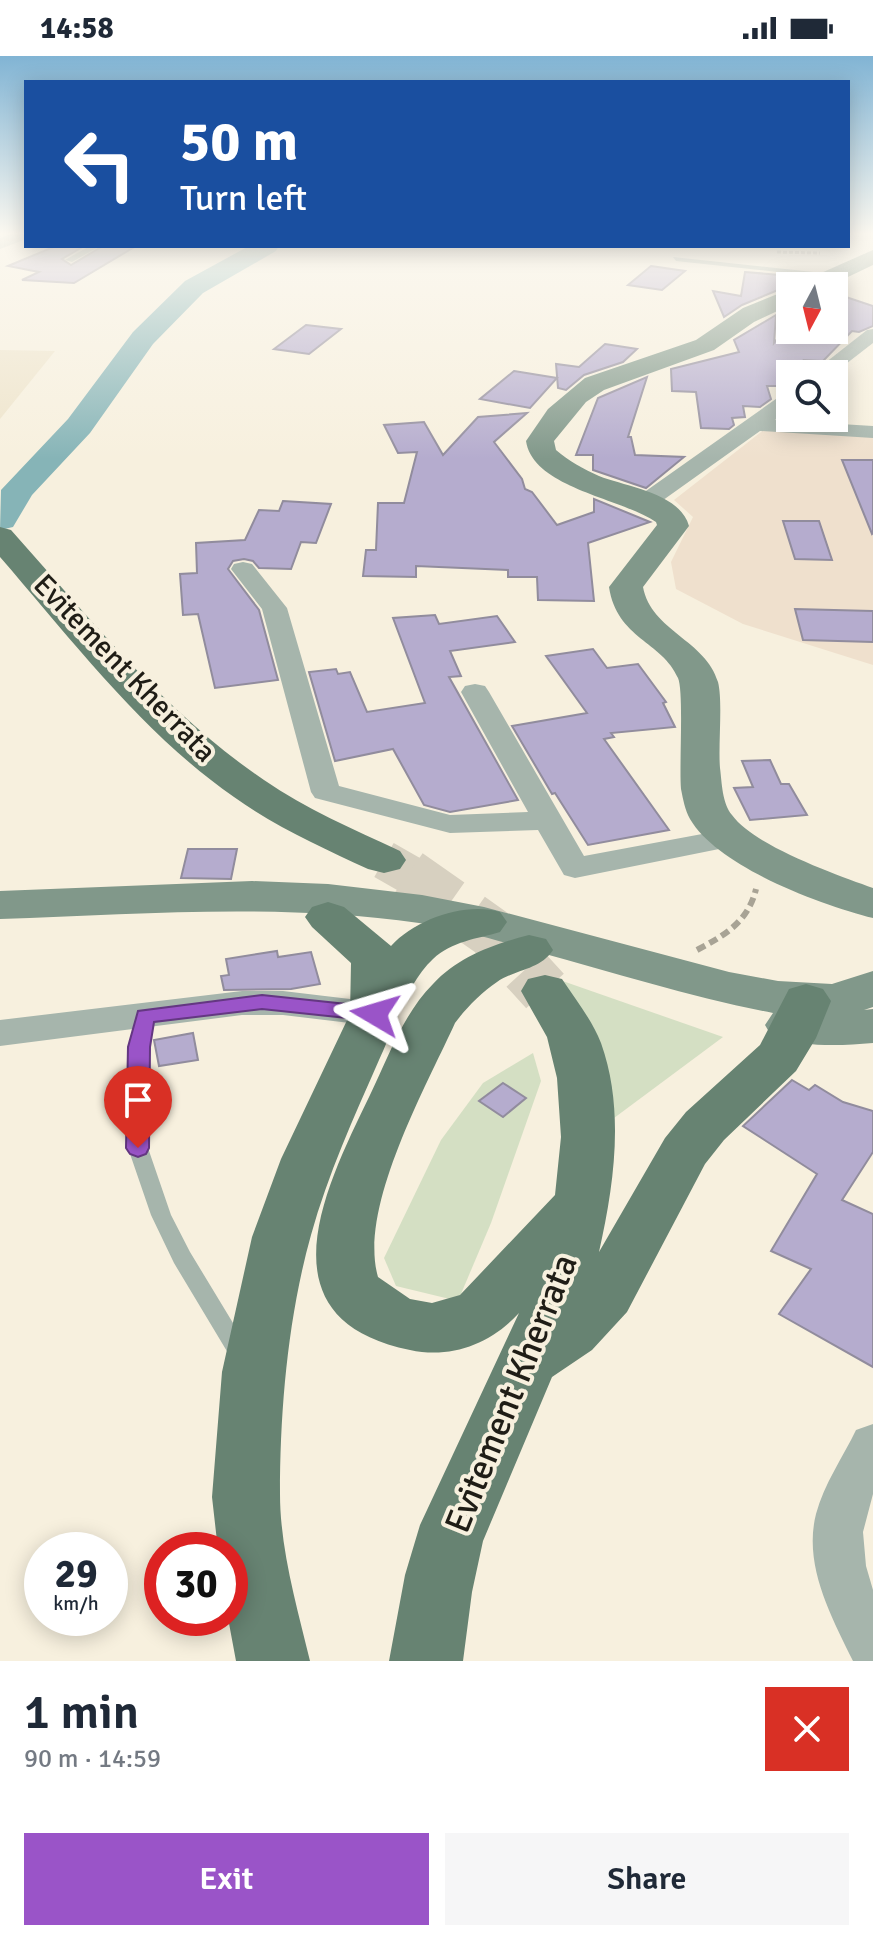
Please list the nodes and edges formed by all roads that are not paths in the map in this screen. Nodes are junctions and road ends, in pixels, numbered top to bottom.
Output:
1 (763, 309) edge
2 (873, 334) edge
3 (839, 360) edge
4 (776, 409) edge
5 (756, 425) junction
6 (873, 432) edge
7 (644, 503) junction
8 (0, 537) edge
9 (243, 569) dead end
10 (475, 692) dead end
11 (548, 820) junction
12 (729, 838) junction
13 (384, 860) tunnel mouth
14 (150, 900) junction
15 (0, 905) edge
16 (868, 906) edge
17 (328, 917) junction
18 (462, 927) junction
19 (537, 970) junction
20 (873, 987) edge
21 (375, 1014) junction
22 (801, 1014) junction
23 (138, 1017) junction
24 (873, 1026) edge
25 (0, 1033) edge
26 (579, 1207) junction
27 (528, 1360) junction
28 (253, 1372) junction
29 (873, 1445) edge
30 (873, 1646) edge
31 (273, 1661) edge
32 (426, 1661) edge

1 - 7 main road
2 - 3 street
4 - 5 street
5 - 6 street
5 - 7 street
7 - 12 main road
8 - 13 main road, Evitement Kherrata
9 - 11 street
10 - 11 street
11 - 12 street
12 - 16 main road
14 - 15 main road
14 - 17 main road
14 - 18 main road
17 - 18 main road
17 - 21 main road
18 - 19 main road
18 - 21 main road
18 - 22 main road
19 - 22 main road
19 - 26 main road, Evitement Kherrata
19 - 26 main road
20 - 22 main road
21 - 23 street
21 - 28 main road
22 - 24 main road
22 - 27 main road
23 - 25 street
23 - 28 lane
26 - 27 main road, Evitement Kherrata
27 - 32 main road, Evitement Kherrata
28 - 31 main road
29 - 30 street

